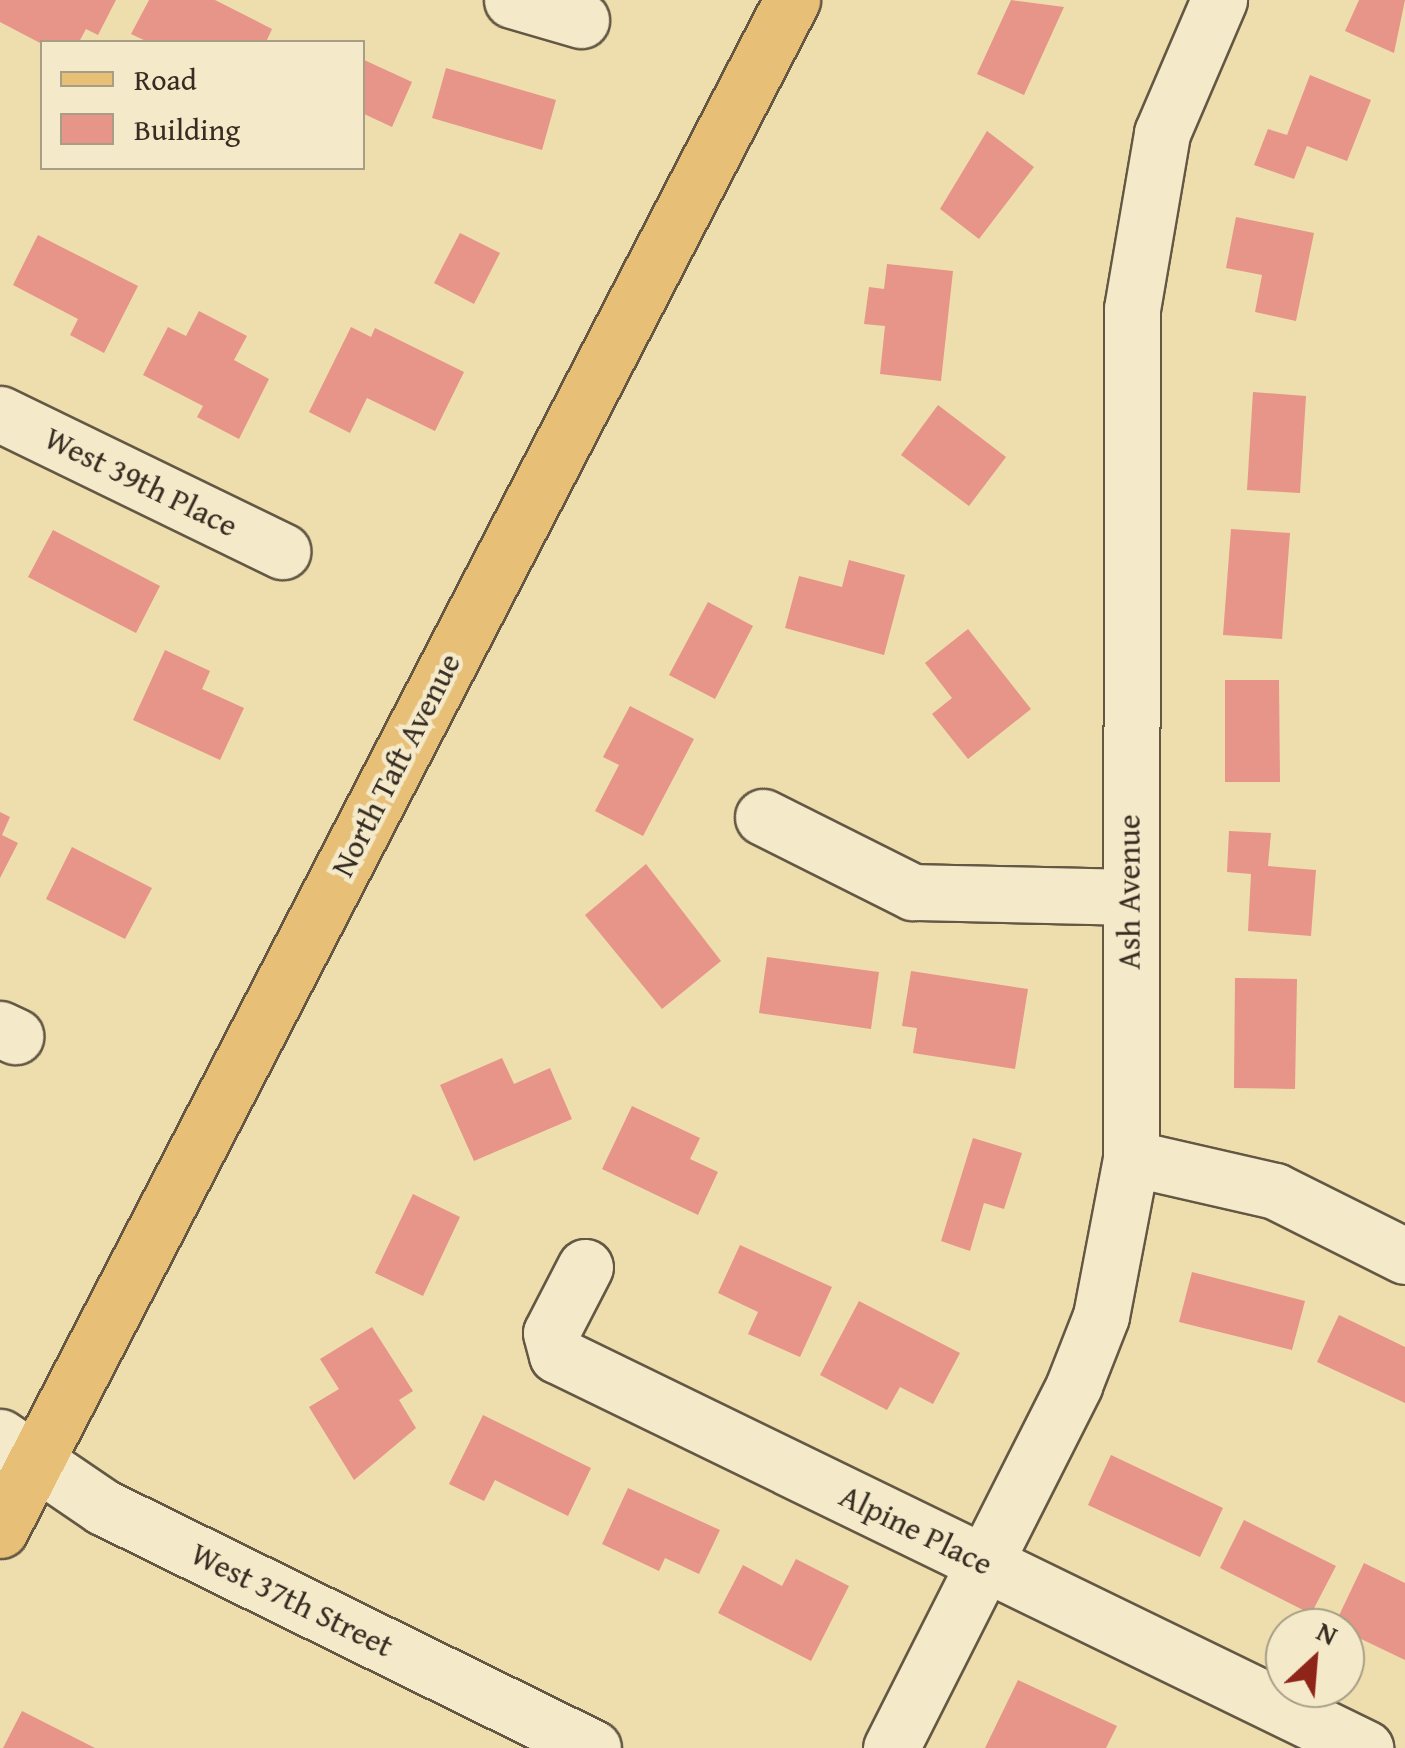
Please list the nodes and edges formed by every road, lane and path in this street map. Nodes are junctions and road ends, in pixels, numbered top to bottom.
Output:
1 (512, 0) edge
2 (792, 0) edge
3 (1220, 0) edge
4 (581, 20) dead end
5 (0, 414) edge
6 (282, 551) dead end
7 (763, 818) dead end
8 (1128, 897) junction
9 (1131, 1158) junction
10 (1405, 1256) edge
11 (585, 1267) dead end
12 (18, 1448) edge
13 (0, 1530) edge
14 (982, 1562) junction
15 (593, 1748) edge
16 (891, 1748) edge
17 (1365, 1748) edge

1 - 4 street
2 - 12 main road, North Taft Avenue
3 - 8 street, Ash Avenue
5 - 6 street, West 39th Place
7 - 8 street
8 - 9 street, Ash Avenue
9 - 10 street
9 - 14 street, Ash Avenue
11 - 14 street, Alpine Place
12 - 13 main road, North Taft Avenue
12 - 15 street, West 37th Street
14 - 16 street, Ash Avenue
14 - 17 street, Alpine Place

